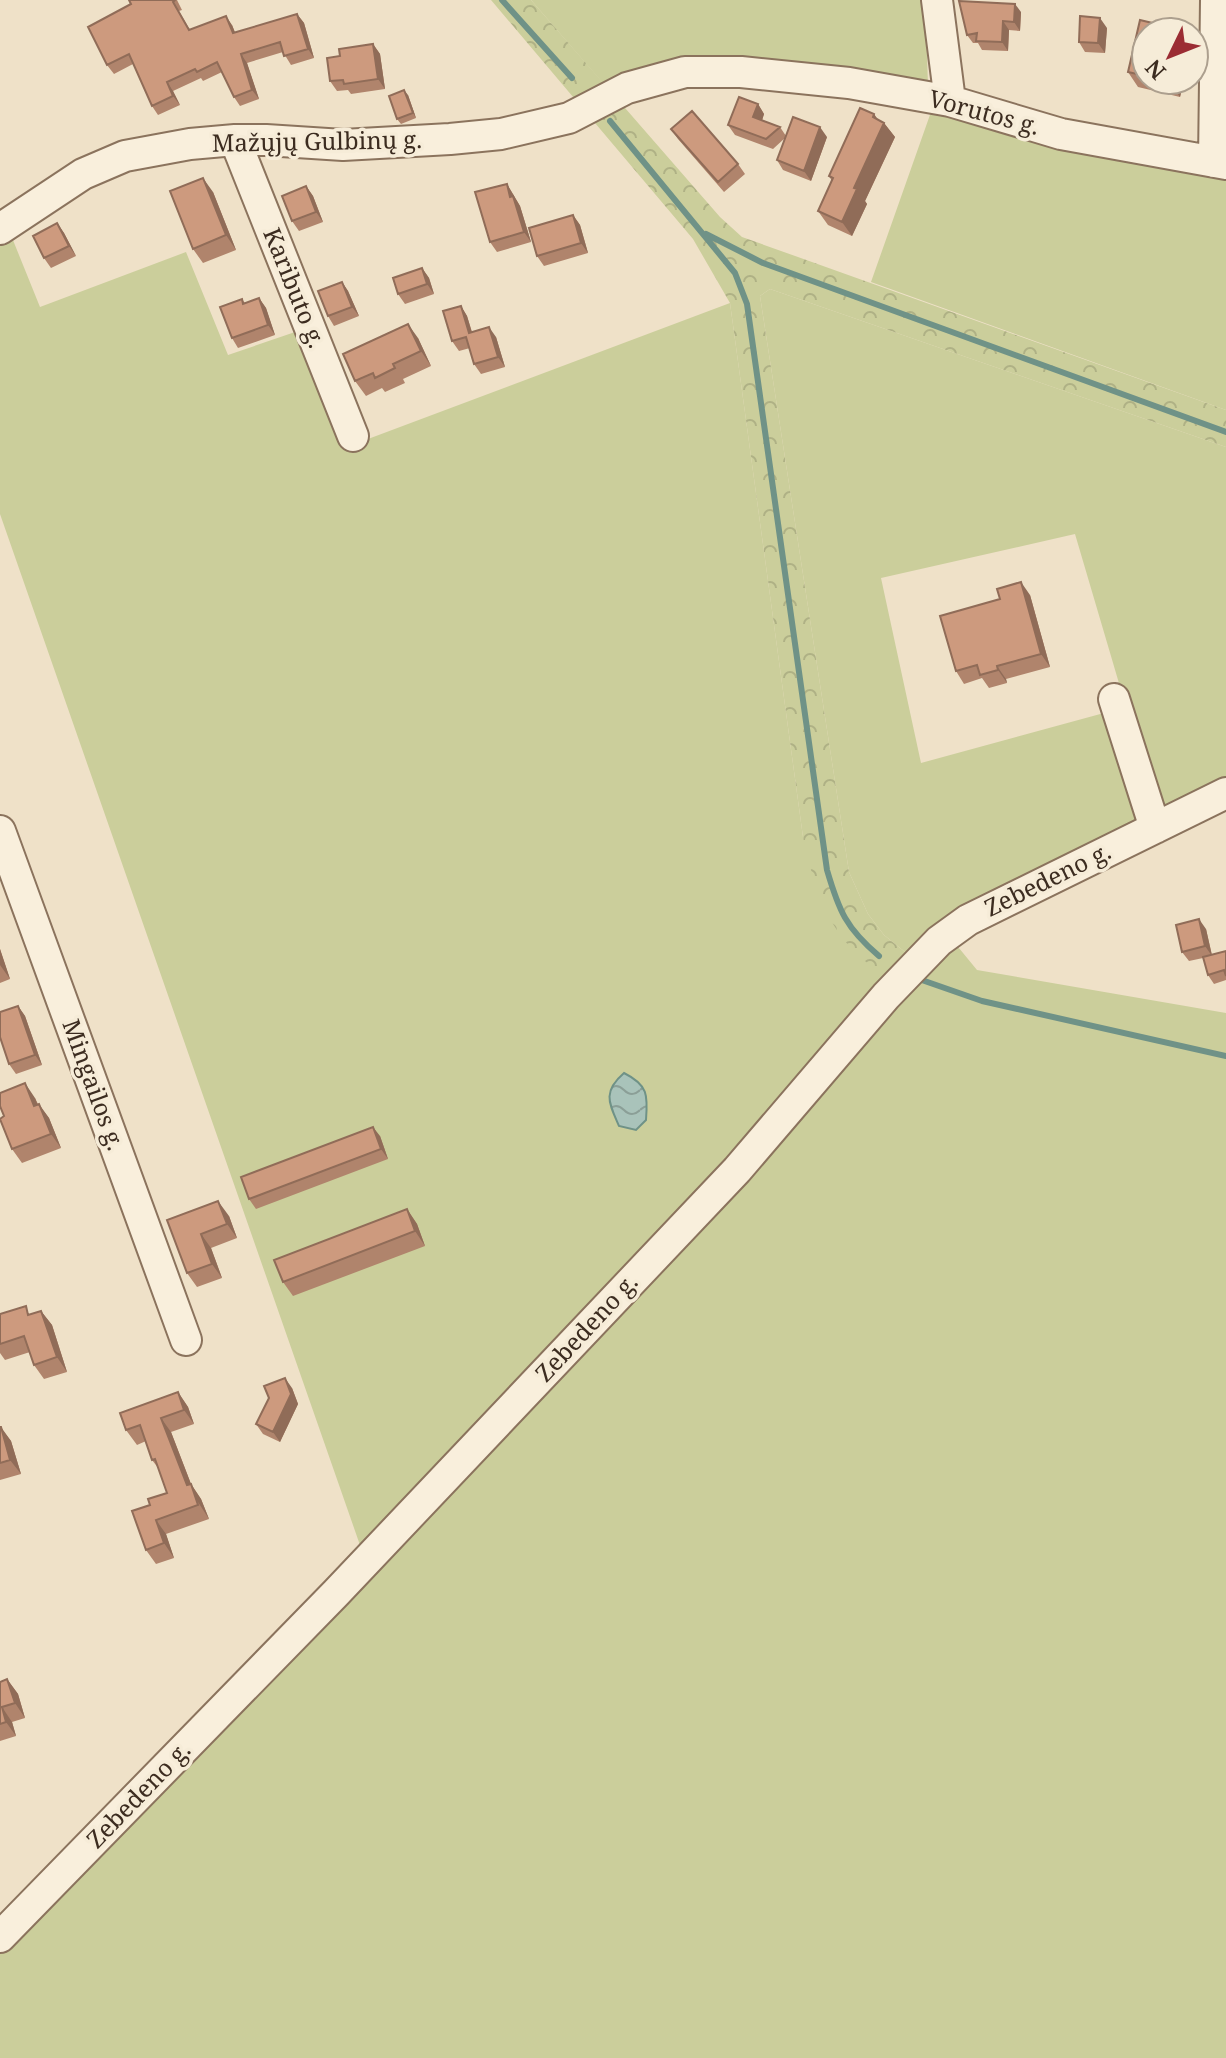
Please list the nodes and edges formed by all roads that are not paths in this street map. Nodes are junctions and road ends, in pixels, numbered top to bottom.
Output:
1 (937, 0) edge
2 (1216, 0) edge
3 (741, 72) joint
4 (950, 101) junction
5 (235, 140) junction
6 (1220, 163) edge
7 (0, 229) edge
8 (353, 436) dead end
9 (1114, 699) dead end
10 (1226, 793) edge
11 (1155, 828) junction
12 (0, 831) edge
13 (186, 1340) dead end
14 (0, 1937) edge

1 - 4 street
2 - 6 street
3 - 4 street, Vorutos g.
3 - 5 street, Mažųjų Gulbinų g.
4 - 6 street, Vorutos g.
5 - 7 street, Mažųjų Gulbinų g.
5 - 8 street, Kaributo g.
9 - 11 street
10 - 11 street, Zebedeno g.
11 - 14 street, Zebedeno g.
12 - 13 street, Mingailos g.

